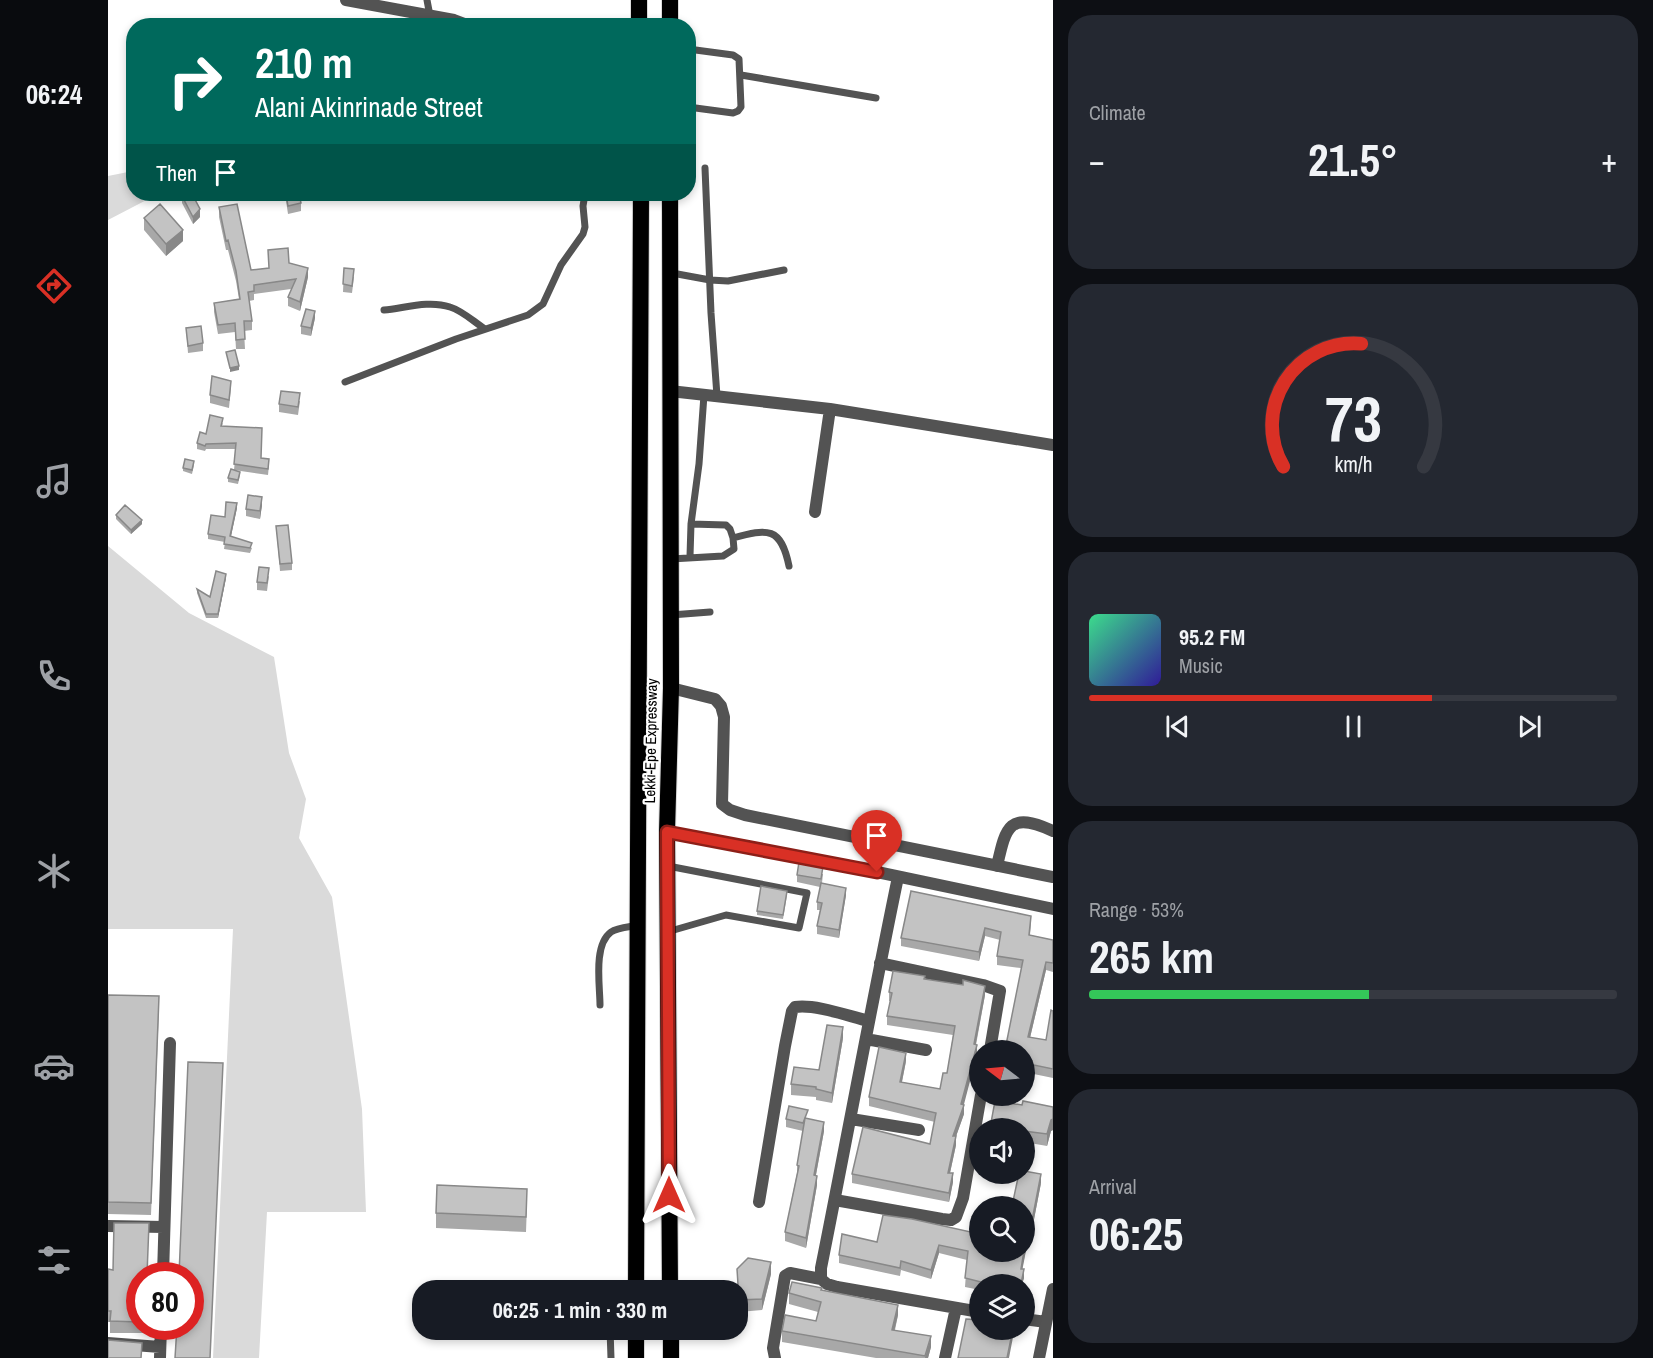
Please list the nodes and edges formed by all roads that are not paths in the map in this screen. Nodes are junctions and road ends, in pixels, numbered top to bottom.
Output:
1 (346, 0) edge
2 (427, 0) edge
3 (639, 0) edge
4 (670, 0) edge
5 (372, 3) edge
6 (399, 5) edge
7 (430, 16) junction
8 (438, 18) edge
9 (639, 18) edge
10 (670, 18) edge
11 (696, 50) edge
12 (741, 75) junction
13 (876, 98) dead end
14 (696, 108) edge
15 (705, 168) dead end
16 (584, 201) edge
17 (641, 201) edge
18 (670, 201) edge
19 (784, 270) dead end
20 (670, 273) junction
21 (710, 280) junction
22 (384, 310) dead end
23 (485, 329) junction
24 (345, 382) dead end
25 (670, 391) junction
26 (704, 395) junction
27 (717, 396) junction
28 (830, 408) junction
29 (1053, 445) edge
30 (815, 512) dead end
31 (691, 524) junction
32 (733, 538) junction
33 (690, 556) junction
34 (671, 559) junction
35 (789, 566) dead end
36 (710, 612) dead end
37 (671, 615) junction
38 (671, 688) junction
39 (1053, 831) edge
40 (667, 832) junction
41 (667, 866) junction
42 (997, 866) junction
43 (898, 877) junction
44 (1053, 877) edge
45 (1053, 909) edge
46 (639, 925) junction
47 (668, 932) junction
48 (880, 963) junction
49 (600, 1005) dead end
50 (868, 1021) junction
51 (866, 1039) junction
52 (992, 1040) edge
53 (170, 1043) dead end
54 (926, 1050) dead end
55 (979, 1106) edge
56 (851, 1119) junction
57 (919, 1130) dead end
58 (835, 1200) junction
59 (759, 1202) dead end
60 (108, 1226) edge
61 (164, 1227) junction
62 (163, 1262) edge
63 (821, 1279) junction
64 (636, 1280) edge
65 (670, 1280) edge
66 (1053, 1289) edge
67 (956, 1308) junction
68 (969, 1310) edge
69 (1035, 1320) edge
70 (1046, 1322) junction
71 (610, 1340) edge
72 (636, 1340) edge
73 (670, 1340) edge
74 (108, 1343) edge
75 (160, 1353) edge
76 (610, 1358) edge
77 (636, 1358) edge
78 (671, 1358) edge
79 (775, 1358) edge
80 (945, 1358) edge
81 (1039, 1358) edge

1 - 5 street
2 - 7 lane
3 - 9 highway
4 - 10 highway
5 - 6 street
6 - 7 street
7 - 8 street
11 - 12 lane
12 - 13 lane
12 - 14 lane
15 - 21 lane
16 - 23 lane
17 - 46 highway, Lekki-Epe Expressway
18 - 20 highway, Lekki-Epe Expressway
19 - 21 lane
20 - 21 lane
20 - 25 highway, Lekki-Epe Expressway
21 - 27 lane
22 - 23 lane
23 - 24 lane
25 - 26 street
25 - 34 highway, Lekki-Epe Expressway
26 - 27 street
26 - 31 lane
27 - 28 street
28 - 29 street
28 - 30 street
31 - 32 lane
31 - 33 lane
32 - 33 lane
32 - 35 lane
33 - 34 lane
34 - 37 highway, Lekki-Epe Expressway
36 - 37 lane
37 - 38 highway, Lekki-Epe Expressway
38 - 40 highway, Lekki-Epe Expressway
38 - 42 street
39 - 42 street
40 - 41 highway, Lekki-Epe Expressway
40 - 43 street
41 - 47 highway, Lekki-Epe Expressway
41 - 47 lane
42 - 44 street
43 - 45 street
43 - 48 street
46 - 49 lane
46 - 64 highway, Lekki-Epe Expressway
47 - 65 highway, Lekki-Epe Expressway
48 - 50 street
48 - 52 street
50 - 51 street
50 - 59 street
51 - 54 street
51 - 56 street
53 - 61 street
55 - 58 street
56 - 57 street
56 - 58 street
58 - 63 street
60 - 61 street
61 - 62 street
63 - 67 street
63 - 79 street
66 - 70 street
67 - 68 street
67 - 80 street
69 - 70 street
70 - 81 street
71 - 76 lane
72 - 77 highway
73 - 78 highway
74 - 75 street

